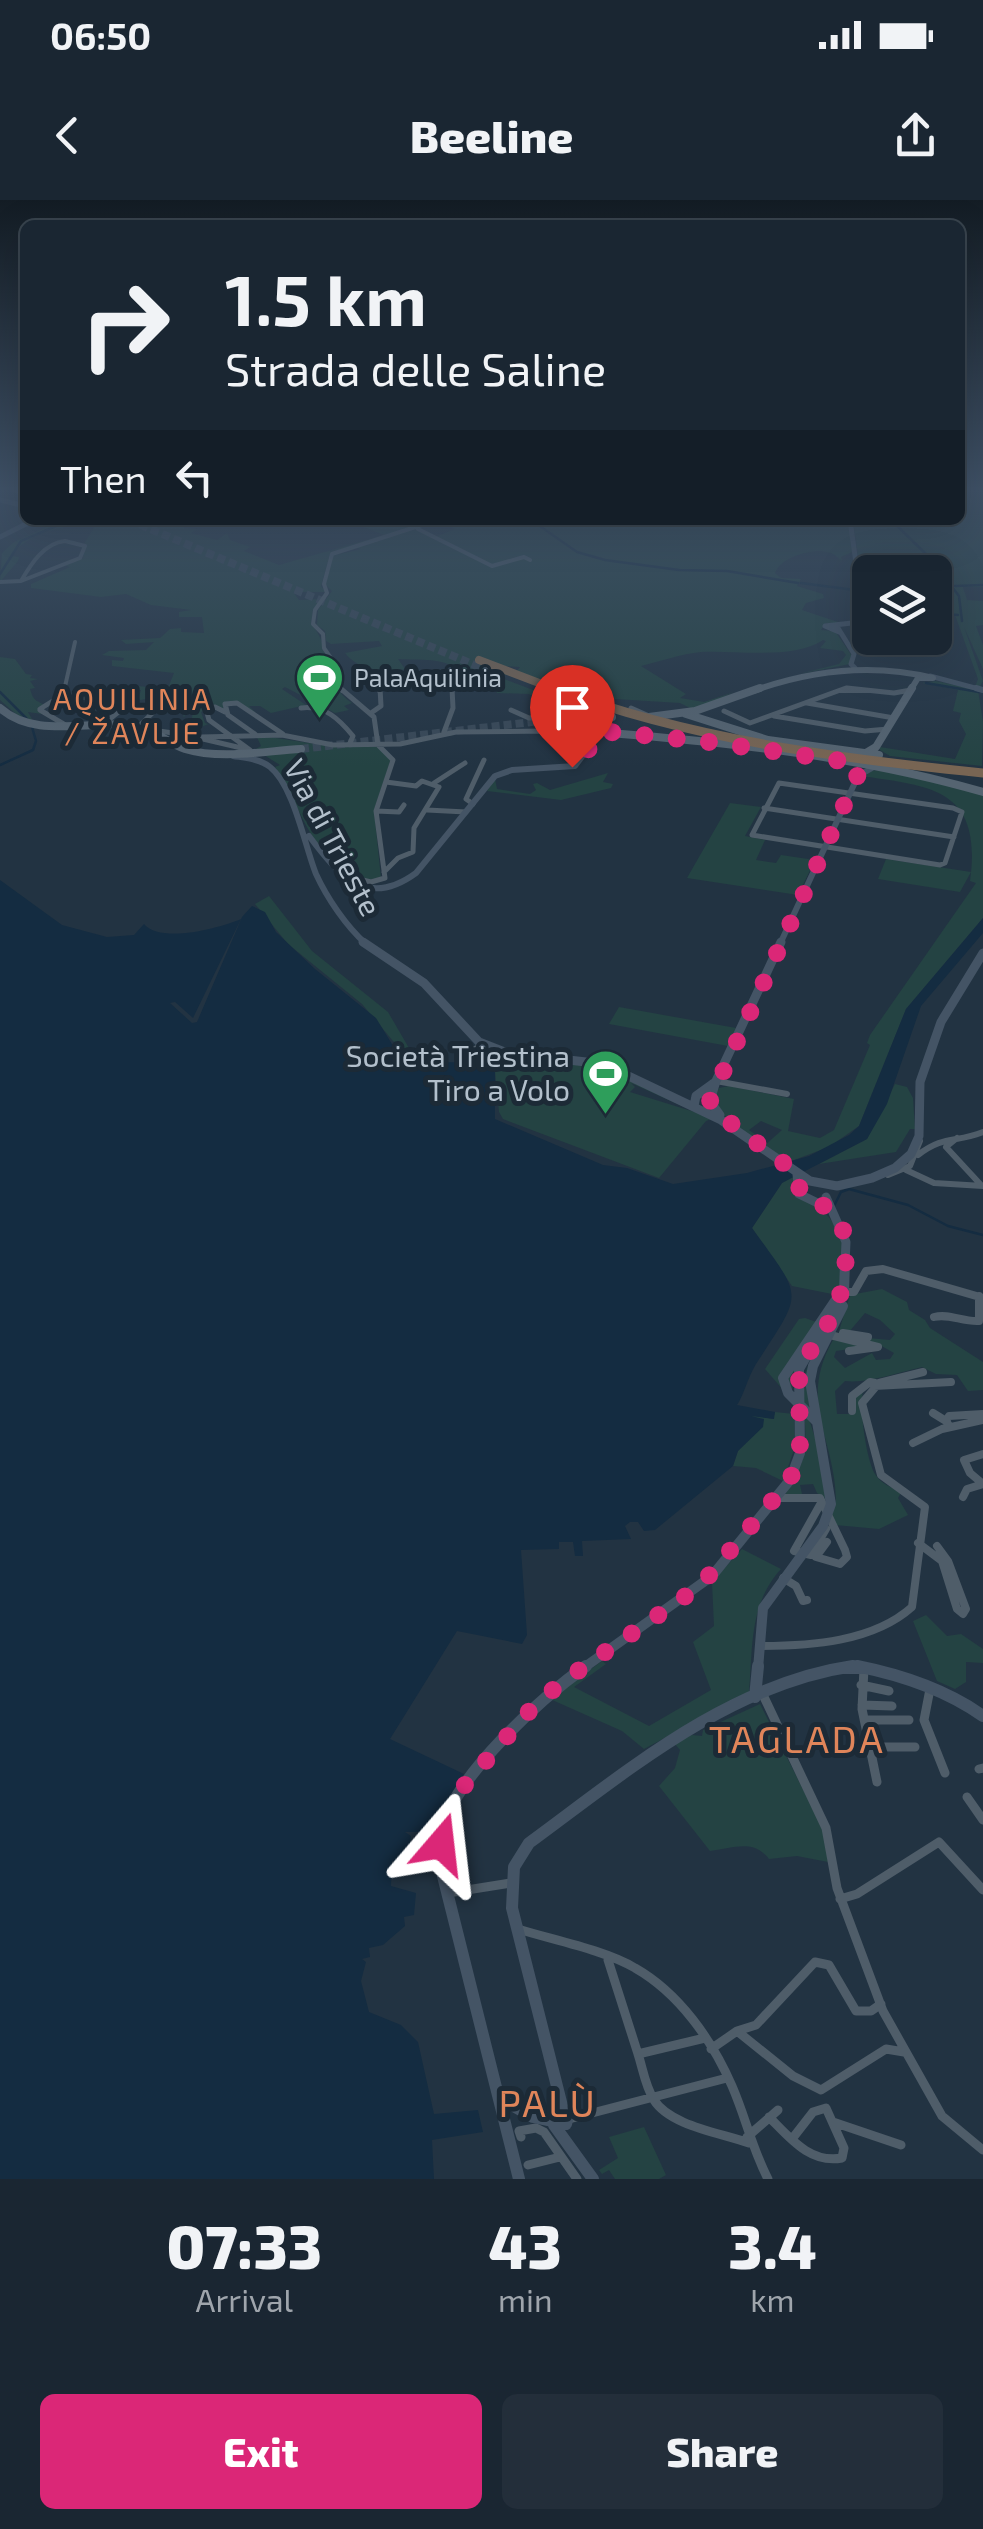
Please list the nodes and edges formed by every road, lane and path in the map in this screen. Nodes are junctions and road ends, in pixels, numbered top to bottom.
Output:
1 (24, 581) edge
2 (325, 581) edge
3 (0, 582) edge
4 (20, 583) joint
5 (852, 624) edge
6 (75, 642) dead end
7 (852, 651) edge
8 (854, 655) edge
9 (478, 660) tunnel mouth
10 (853, 666) junction
11 (489, 671) tunnel mouth
12 (918, 684) junction
13 (980, 689) edge
14 (64, 694) junction
15 (895, 694) junction
16 (168, 697) dead end
17 (806, 702) junction
18 (0, 705) edge
19 (301, 708) dead end
20 (790, 708) junction
21 (511, 710) dead end
22 (630, 711) junction
23 (225, 712) junction
24 (724, 712) dead end
25 (371, 713) junction
26 (686, 713) junction
27 (648, 717) joint
28 (768, 717) junction
29 (894, 718) junction
30 (603, 720) junction
31 (798, 720) junction
32 (540, 721) tunnel mouth
33 (102, 725) junction
34 (67, 726) junction
35 (138, 728) junction
36 (684, 731) junction
37 (156, 732) junction
38 (869, 732) junction
39 (282, 733) junction
40 (443, 733) junction
41 (256, 734) junction
42 (232, 736) junction
43 (595, 736) junction
44 (201, 737) junction
45 (768, 740) junction
46 (882, 741) junction
47 (350, 743) junction
48 (378, 745) junction
49 (743, 746) junction
50 (301, 749) tunnel mouth
51 (864, 753) junction
52 (231, 754) junction
53 (484, 760) dead end
54 (465, 763) dead end
55 (856, 765) junction
56 (873, 768) junction
57 (907, 772) junction
58 (981, 774) edge
59 (858, 776) junction
60 (386, 782) junction
61 (434, 783) junction
62 (851, 792) junction
63 (983, 792) edge
64 (473, 804) junction
65 (404, 805) dead end
66 (764, 808) junction
67 (426, 810) junction
68 (376, 811) junction
69 (466, 812) junction
70 (838, 820) junction
71 (304, 830) junction
72 (954, 837) junction
73 (825, 848) junction
74 (384, 872) junction
75 (341, 877) junction
76 (983, 953) edge
77 (484, 1046) junction
78 (479, 1058) dead end
79 (716, 1081) junction
80 (787, 1094) dead end
81 (710, 1101) junction
82 (694, 1106) junction
83 (737, 1129) junction
84 (983, 1132) edge
85 (919, 1136) junction
86 (957, 1138) junction
87 (917, 1156) junction
88 (906, 1170) junction
89 (872, 1178) junction
90 (803, 1180) junction
91 (982, 1186) edge
92 (826, 1191) junction
93 (812, 1200) junction
94 (830, 1209) junction
95 (844, 1292) junction
96 (981, 1297) edge
97 (934, 1317) dead end
98 (831, 1334) junction
99 (868, 1337) dead end
100 (849, 1351) dead end
101 (923, 1372) dead end
102 (951, 1382) dead end
103 (875, 1385) junction
104 (852, 1411) dead end
105 (933, 1413) dead end
106 (983, 1417) edge
107 (817, 1424) junction
108 (948, 1424) junction
109 (913, 1443) dead end
110 (983, 1454) edge
111 (964, 1497) dead end
112 (776, 1498) junction
113 (826, 1503) junction
114 (830, 1522) junction
115 (827, 1542) dead end
116 (918, 1543) junction
117 (937, 1546) dead end
118 (785, 1574) junction
119 (807, 1600) dead end
120 (759, 1646) junction
121 (864, 1667) junction
122 (861, 1686) junction
123 (931, 1688) junction
124 (889, 1690) dead end
125 (759, 1697) junction
126 (862, 1705) junction
127 (892, 1706) dead end
128 (983, 1716) edge
129 (865, 1720) junction
130 (909, 1720) dead end
131 (915, 1747) dead end
132 (870, 1748) junction
133 (944, 1773) dead end
134 (878, 1782) dead end
135 (967, 1797) dead end
136 (983, 1820) edge
137 (512, 1884) junction
138 (983, 1890) edge
139 (447, 1893) junction
140 (840, 1898) junction
141 (516, 1929) junction
142 (608, 1960) junction
143 (881, 2004) junction
144 (737, 2031) junction
145 (704, 2038) junction
146 (711, 2050) junction
147 (906, 2053) junction
148 (638, 2054) junction
149 (728, 2078) junction
150 (494, 2083) junction
151 (653, 2099) junction
152 (562, 2119) junction
153 (832, 2122) junction
154 (521, 2137) dead end
155 (792, 2139) junction
156 (748, 2140) junction
157 (902, 2146) dead end
158 (983, 2150) edge
159 (561, 2156) junction
160 (524, 2172) edge
161 (576, 2179) edge
162 (593, 2179) edge
163 (768, 2179) edge

1 - 4 street
2 - 25 street
3 - 4 street
5 - 7 street
6 - 14 street
8 - 10 street
9 - 22 highway
10 - 12 main road
10 - 26 main road
11 - 30 highway
12 - 13 street
12 - 15 street
12 - 15 street
12 - 29 main road
14 - 33 street
14 - 34 street
15 - 17 street
16 - 35 street
17 - 20 street
17 - 29 street
18 - 34 main road
19 - 47 street
20 - 28 street
20 - 31 street
21 - 30 street
22 - 27 street
22 - 36 highway
22 - 45 highway
23 - 39 street
23 - 41 street
23 - 42 street
24 - 28 street
25 - 40 street
25 - 48 street
26 - 27 main road
26 - 45 main road
28 - 31 street
29 - 46 main road
30 - 32 main road
30 - 36 highway
30 - 43 street
30 - 49 main road
30 - 49 highway
31 - 38 street
33 - 34 main road
33 - 35 main road
35 - 37 main road
36 - 58 highway
37 - 44 street
37 - 52 main road
38 - 46 street
38 - 46 street
39 - 41 street
39 - 47 street
40 - 43 street
40 - 48 street
41 - 42 street
42 - 44 street
42 - 44 street
43 - 64 street
45 - 51 main road
46 - 51 main road
46 - 56 main road
46 - 58 highway
47 - 48 street
48 - 60 street
49 - 55 main road
50 - 52 main road
51 - 55 main road
52 - 71 street, Via di Trieste
53 - 64 street
54 - 61 street
55 - 56 main road
55 - 59 street
56 - 57 main road
56 - 59 street
57 - 58 highway
57 - 63 main road
59 - 62 street
60 - 61 street
60 - 68 street
61 - 67 street
62 - 66 street
62 - 70 street
62 - 72 street
64 - 69 street
65 - 68 street
66 - 70 street
66 - 73 street
67 - 69 street
67 - 74 street
68 - 74 street
69 - 75 street
70 - 72 street
70 - 73 street
71 - 75 street
71 - 77 street, Via di Trieste
72 - 73 street
73 - 79 street
74 - 75 street
76 - 85 street
77 - 78 street
77 - 82 street
79 - 80 street
79 - 81 street
79 - 82 street
81 - 82 street
81 - 83 street
82 - 83 street
83 - 90 street
84 - 86 street
85 - 87 street
85 - 89 street
86 - 87 street
86 - 91 street
87 - 88 street
88 - 89 street
88 - 91 street
89 - 92 street
90 - 92 street
90 - 93 street
92 - 93 street
92 - 94 street
93 - 94 street
94 - 95 street
95 - 96 street
95 - 98 street
95 - 107 street
95 - 112 street
96 - 97 street
98 - 99 street
98 - 100 street
98 - 107 street
101 - 103 street
102 - 103 street
103 - 104 street
103 - 116 street
105 - 108 street
106 - 108 street
107 - 113 street
108 - 109 street
110 - 111 street
112 - 113 street
112 - 139 street
113 - 114 street
113 - 114 street
113 - 118 street
114 - 115 street
116 - 117 street
116 - 120 street
118 - 119 street
118 - 120 street
120 - 125 street
121 - 122 street
121 - 123 street
121 - 125 street
122 - 124 street
122 - 126 street
123 - 128 street
123 - 133 street
125 - 137 street
125 - 140 street
126 - 127 street
126 - 129 street
129 - 130 street
129 - 132 street
131 - 132 street
132 - 134 street
135 - 136 street
137 - 139 street
137 - 141 street
138 - 140 street
139 - 150 street
140 - 143 street
141 - 142 street
141 - 152 street
142 - 145 street
142 - 148 street
143 - 144 street
143 - 147 street
144 - 146 street
144 - 147 street
145 - 146 street
145 - 148 street
146 - 149 street
147 - 158 street
148 - 151 street
149 - 151 street
149 - 156 street
150 - 152 street
150 - 160 street
151 - 152 street
151 - 156 street
152 - 162 street
153 - 155 street
153 - 155 street
153 - 157 street
154 - 159 street
155 - 156 street
156 - 163 street
159 - 160 street
159 - 161 street

